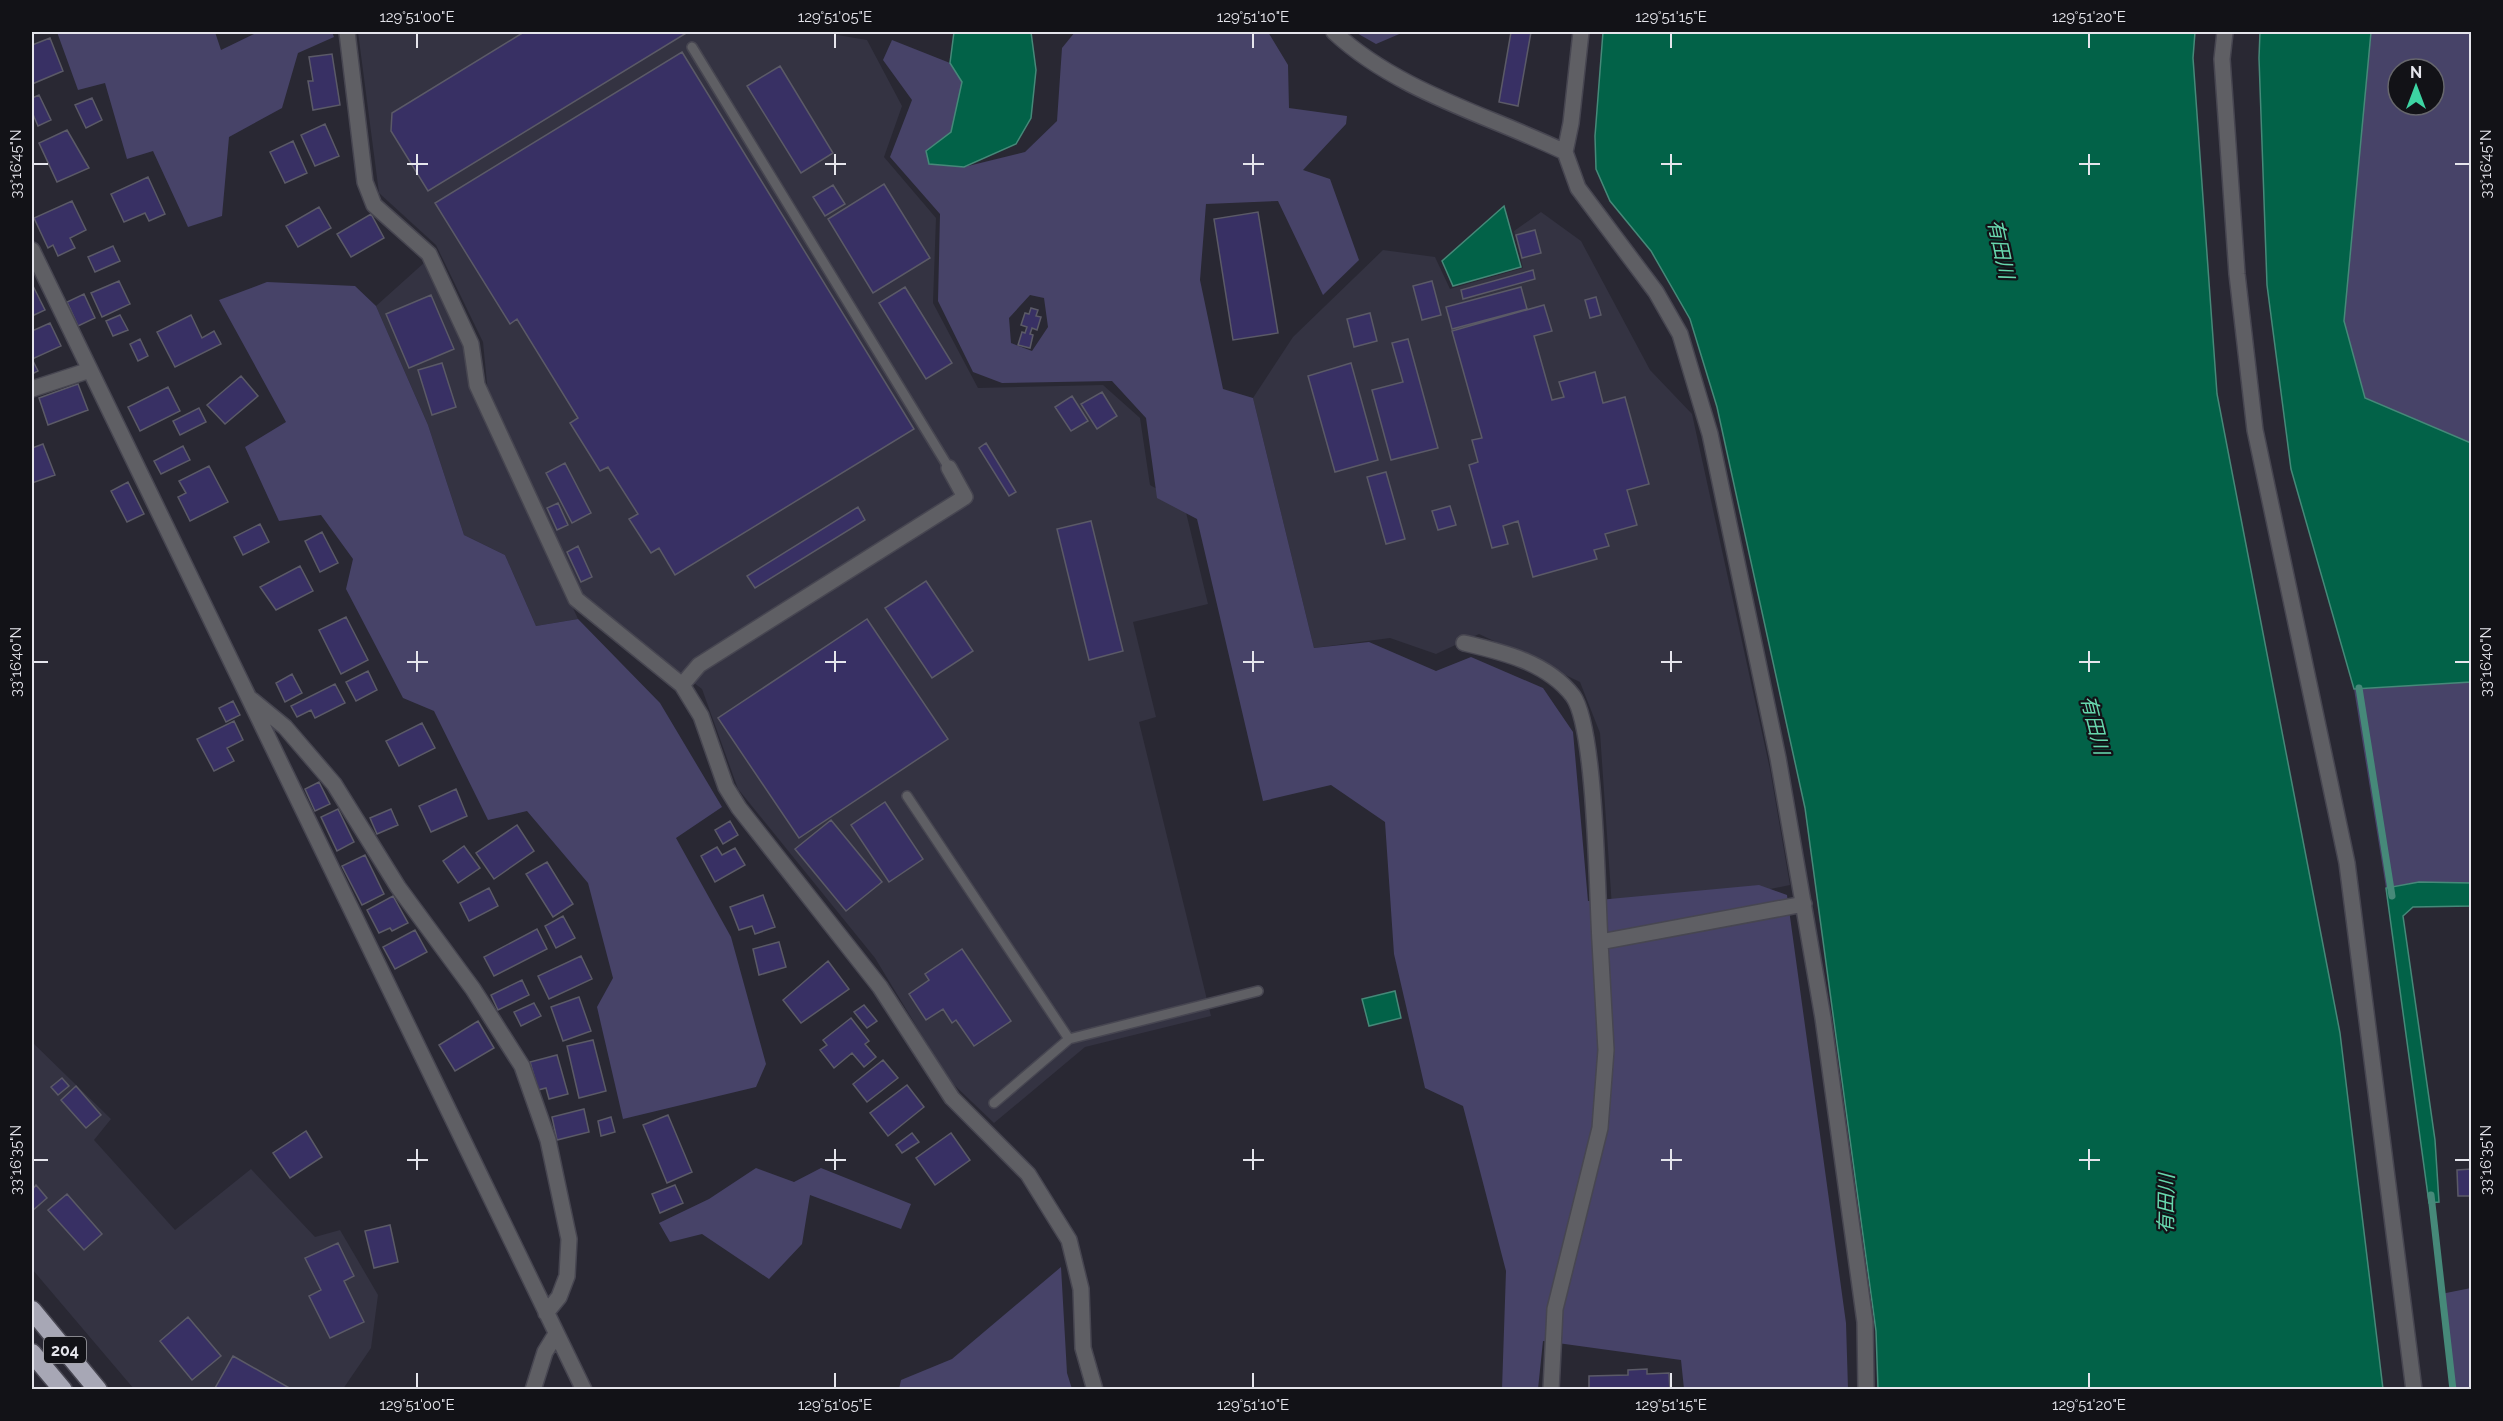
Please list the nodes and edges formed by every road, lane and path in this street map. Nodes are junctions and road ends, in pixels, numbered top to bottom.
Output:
1 (347, 32) edge
2 (1334, 32) edge
3 (1581, 32) edge
4 (2225, 32) edge
5 (692, 47) dead end
6 (1564, 152) junction
7 (32, 250) edge
8 (90, 370) junction
9 (32, 389) edge
10 (949, 468) joint
11 (1464, 643) dead end
12 (682, 685) junction
13 (248, 696) junction
14 (907, 796) dead end
15 (1804, 904) junction
16 (1600, 942) junction
17 (1258, 991) dead end
18 (1069, 1039) junction
19 (994, 1103) dead end
20 (32, 1310) edge
21 (546, 1313) junction
22 (556, 1334) junction
23 (32, 1353) edge
24 (63, 1389) edge
25 (98, 1389) edge
26 (533, 1389) edge
27 (584, 1389) edge
28 (1095, 1389) edge
29 (1551, 1389) edge
30 (1866, 1389) edge
31 (2414, 1389) edge

1 - 12 street
2 - 6 street
3 - 6 street
4 - 31 street
5 - 10 lane
6 - 15 street
7 - 8 street
8 - 9 street
8 - 13 street
10 - 12 street
11 - 16 street
12 - 28 street
13 - 21 street
13 - 21 street
14 - 18 lane
15 - 16 street
15 - 30 street
16 - 29 street
17 - 18 lane
18 - 19 lane
20 - 25 highway, 204
21 - 22 street
22 - 26 street
22 - 27 street
23 - 24 highway, 204

